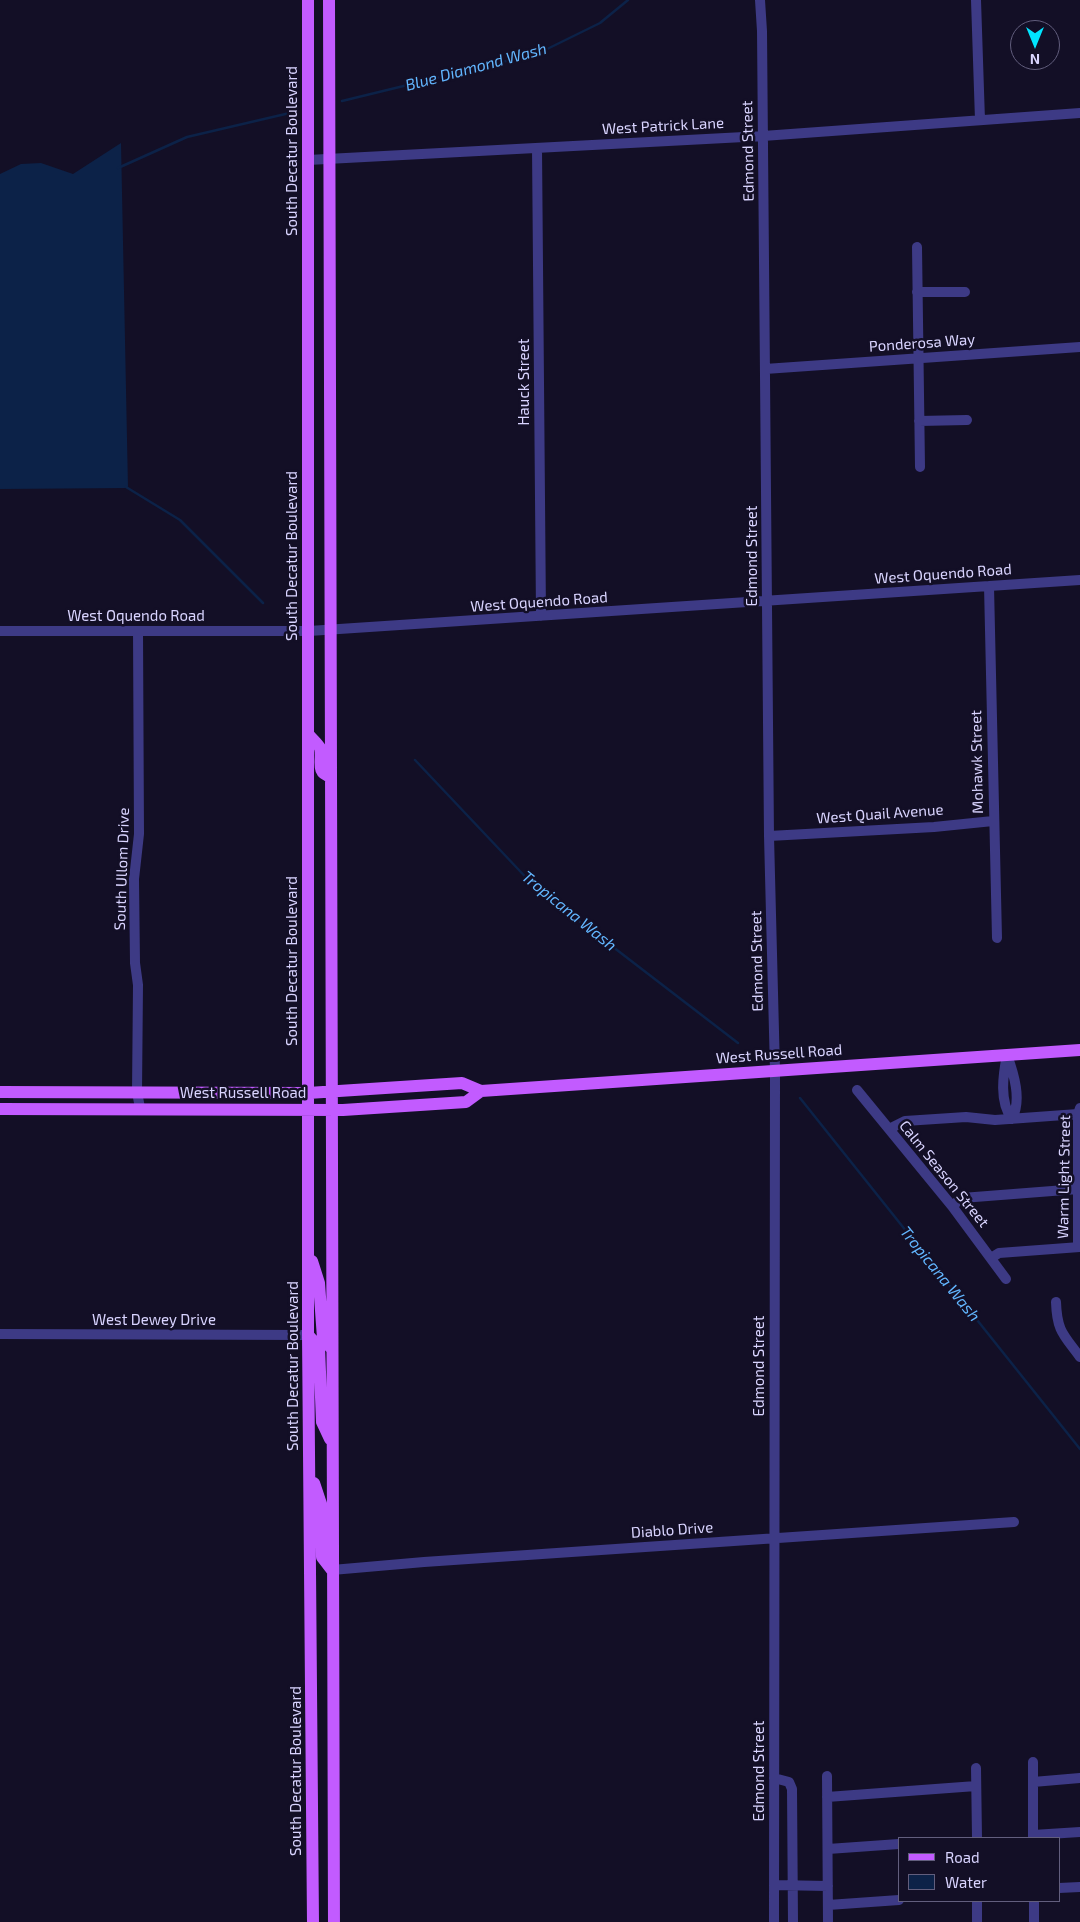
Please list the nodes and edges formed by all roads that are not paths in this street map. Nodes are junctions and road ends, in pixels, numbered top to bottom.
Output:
1 (308, 0) edge
2 (329, 0) edge
3 (760, 0) edge
4 (976, 0) edge
5 (1080, 113) edge
6 (980, 120) junction
7 (763, 136) junction
8 (538, 148) junction
9 (308, 160) junction
10 (330, 160) junction
11 (917, 247) dead end
12 (917, 292) junction
13 (964, 292) dead end
14 (1080, 347) edge
15 (918, 358) junction
16 (765, 369) junction
17 (967, 420) dead end
18 (919, 421) junction
19 (920, 467) dead end
20 (1080, 580) edge
21 (989, 586) junction
22 (767, 601) junction
23 (541, 616) junction
24 (330, 630) junction
25 (0, 631) edge
26 (138, 631) junction
27 (309, 631) junction
28 (309, 735) junction
29 (330, 776) junction
30 (993, 821) junction
31 (769, 836) junction
32 (997, 938) dead end
33 (1080, 1050) edge
34 (1007, 1055) junction
35 (775, 1071) junction
36 (856, 1090) dead end
37 (481, 1091) junction
38 (0, 1092) edge
39 (137, 1092) junction
40 (331, 1092) junction
41 (308, 1093) junction
42 (140, 1108) junction
43 (0, 1109) edge
44 (331, 1109) junction
45 (309, 1110) junction
46 (1079, 1111) edge
47 (1012, 1119) junction
48 (889, 1129) junction
49 (1078, 1189) junction
50 (952, 1206) junction
51 (1079, 1247) edge
52 (308, 1249) junction
53 (991, 1258) junction
54 (1006, 1279) dead end
55 (1056, 1302) dead end
56 (0, 1334) edge
57 (308, 1335) junction
58 (332, 1348) junction
59 (1080, 1357) edge
60 (331, 1441) junction
61 (310, 1471) junction
62 (1014, 1522) dead end
63 (774, 1538) junction
64 (332, 1570) junction
65 (1033, 1762) dead end
66 (976, 1768) dead end
67 (827, 1776) dead end
68 (774, 1778) junction
69 (1080, 1778) edge
70 (1033, 1782) junction
71 (976, 1786) junction
72 (827, 1797) junction
73 (1080, 1832) edge
74 (977, 1837) edge
75 (1033, 1837) edge
76 (898, 1844) edge
77 (828, 1849) junction
78 (774, 1885) junction
79 (793, 1886) junction
80 (828, 1886) junction
81 (1080, 1887) edge
82 (1060, 1888) edge
83 (898, 1900) edge
84 (977, 1902) edge
85 (1034, 1902) edge
86 (828, 1905) junction
87 (774, 1907) junction
88 (793, 1907) junction
89 (313, 1922) edge
90 (334, 1922) edge
91 (774, 1922) edge
92 (793, 1922) edge
93 (828, 1922) edge
94 (977, 1922) edge
95 (1034, 1922) edge

1 - 9 main road, South Decatur Boulevard
2 - 10 main road
3 - 7 street, Edmond Street
4 - 6 street
5 - 6 street, West Patrick Lane
6 - 7 street, West Patrick Lane
7 - 8 street, West Patrick Lane
7 - 16 street, Edmond Street
8 - 10 street, West Patrick Lane
8 - 23 street, Hauck Street
9 - 10 street, West Patrick Lane
9 - 27 main road, South Decatur Boulevard
10 - 24 main road
11 - 12 street
12 - 13 street
12 - 15 street
14 - 15 street, Ponderosa Way
15 - 16 street, Ponderosa Way
15 - 18 street
16 - 22 street, Edmond Street
17 - 18 street
18 - 19 street
20 - 21 street, West Oquendo Road
21 - 22 street, West Oquendo Road
21 - 30 street, Mohawk Street
22 - 23 street, West Oquendo Road
22 - 31 street, Edmond Street
23 - 24 street, West Oquendo Road
24 - 27 street, West Oquendo Road
24 - 29 main road
25 - 26 street, West Oquendo Road
26 - 27 street, West Oquendo Road
26 - 39 street, South Ullom Drive
27 - 28 main road, South Decatur Boulevard
28 - 29 main road
28 - 41 main road, South Decatur Boulevard
29 - 40 main road
30 - 31 street, West Quail Avenue
30 - 32 street, Mohawk Street
31 - 35 street, Edmond Street
33 - 34 main road, West Russell Road
34 - 35 main road, West Russell Road
34 - 47 street
35 - 37 main road, West Russell Road
35 - 63 street, Edmond Street
36 - 48 street, Calm Season Street
37 - 40 main road, West Russell Road
37 - 44 main road, West Russell Road
38 - 39 main road, West Russell Road
39 - 41 main road, West Russell Road
39 - 42 street, South Ullom Drive
40 - 41 main road, West Russell Road
40 - 44 main road
41 - 45 main road, South Decatur Boulevard
42 - 43 main road, West Russell Road
42 - 45 main road, West Russell Road
44 - 45 main road, West Russell Road
44 - 58 main road
45 - 52 main road, South Decatur Boulevard
46 - 47 street
46 - 49 street, Warm Light Street
47 - 48 street
48 - 50 street, Calm Season Street
49 - 50 street
49 - 51 street, Warm Light Street
50 - 53 street, Calm Season Street
51 - 53 street
52 - 57 main road, South Decatur Boulevard
52 - 58 main road
53 - 54 street, Calm Season Street
55 - 59 street
56 - 57 street, West Dewey Drive
57 - 60 main road
57 - 61 main road, South Decatur Boulevard
58 - 60 main road
60 - 64 main road
61 - 64 main road
61 - 89 main road, South Decatur Boulevard
62 - 63 street, Diablo Drive
63 - 64 street, Diablo Drive
63 - 68 street, Edmond Street
64 - 90 main road
65 - 70 street
66 - 71 street
67 - 72 street
68 - 78 street, Edmond Street
68 - 79 street
69 - 70 street
70 - 75 street
71 - 72 street
71 - 74 street
72 - 77 street
73 - 75 street
76 - 77 street
77 - 80 street
78 - 79 street
78 - 87 street, Edmond Street
79 - 80 street
79 - 88 street
80 - 86 street
81 - 82 street
83 - 86 street
84 - 94 street
85 - 95 street
86 - 93 street
87 - 88 street
87 - 91 street, Edmond Street
88 - 92 street

